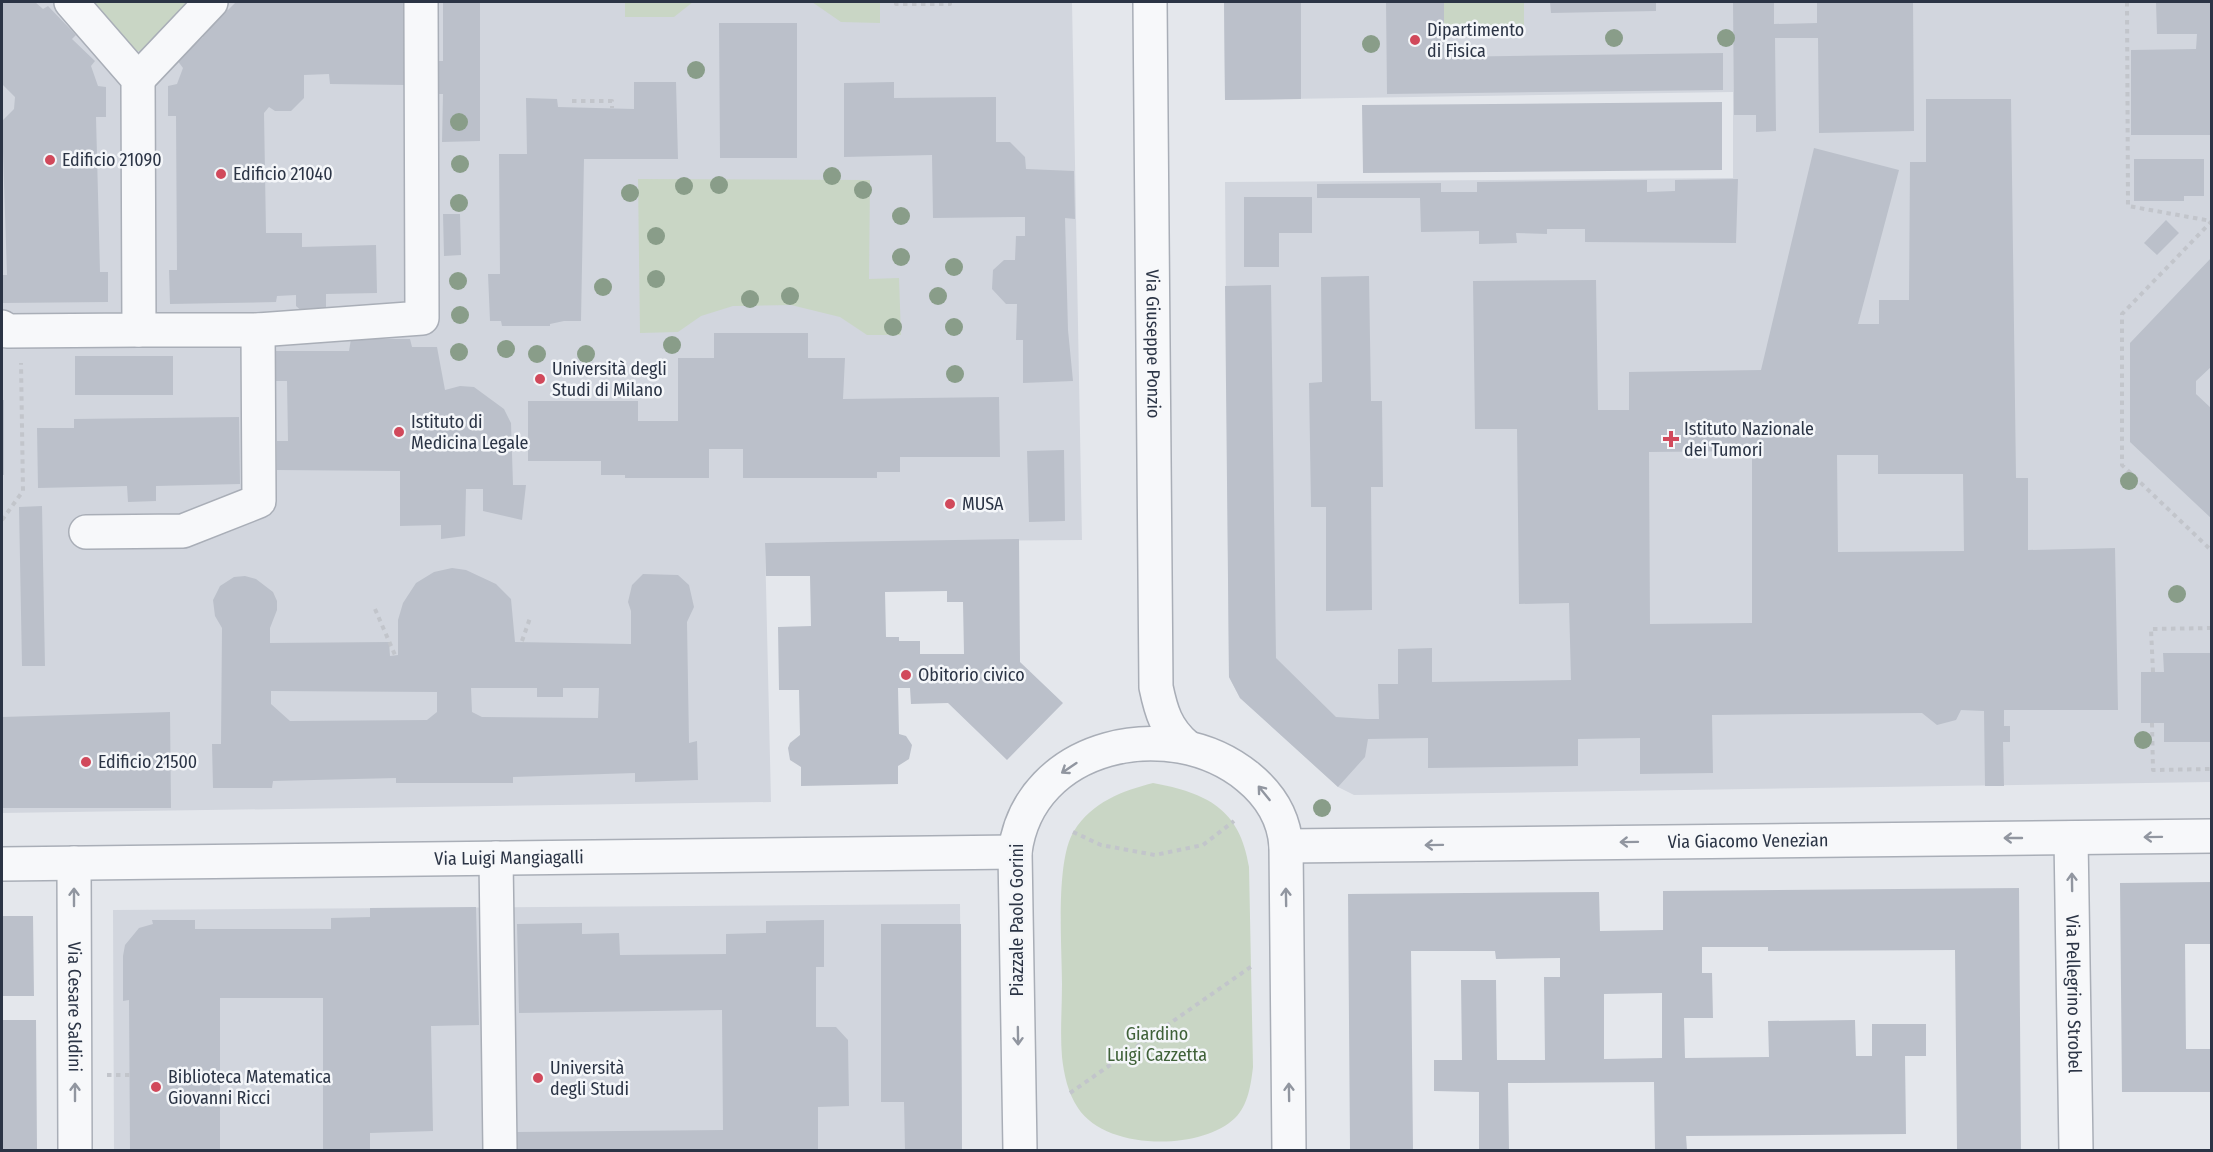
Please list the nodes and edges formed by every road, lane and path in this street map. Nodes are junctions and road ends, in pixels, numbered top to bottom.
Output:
1 (70, 2) edge
2 (211, 2) edge
3 (421, 2) edge
4 (896, 2) edge
5 (950, 2) edge
6 (1150, 2) edge
7 (2127, 2) edge
8 (138, 79) junction
9 (572, 102) dead end
10 (612, 108) dead end
11 (2, 327) edge
12 (139, 330) junction
13 (258, 330) junction
14 (21, 356) dead end
15 (2, 520) edge
16 (86, 532) dead end
17 (2211, 551) edge
18 (375, 609) dead end
19 (530, 618) dead end
20 (2211, 628) edge
21 (522, 641) dead end
22 (395, 656) dead end
23 (2153, 672) dead end
24 (1156, 687) junction
25 (2152, 723) dead end
26 (1122, 746) junction
27 (1186, 746) junction
28 (2211, 770) edge
29 (1234, 821) dead end
30 (1073, 832) dead end
31 (2211, 836) edge
32 (2071, 838) junction
33 (1286, 846) junction
34 (1015, 852) junction
35 (496, 858) junction
36 (74, 863) junction
37 (2, 864) edge
38 (1252, 966) dead end
39 (107, 1075) dead end
40 (130, 1075) dead end
41 (220, 1080) dead end
42 (230, 1080) dead end
43 (1070, 1094) dead end
44 (75, 1150) edge
45 (500, 1150) edge
46 (1020, 1150) edge
47 (1289, 1150) edge
48 (2076, 1150) edge

1 - 8 street
2 - 8 street
3 - 13 street
4 - 5 path
6 - 24 street, Via Giuseppe Ponzio
7 - 17 path
8 - 12 street
9 - 10 path
11 - 12 street
12 - 13 street
13 - 16 street
14 - 15 path
18 - 22 path
19 - 21 path
20 - 23 path
24 - 26 street, Piazzale Paolo Gorini
24 - 27 street
25 - 28 path
26 - 27 street, Piazzale Paolo Gorini
26 -> 34 street, Piazzale Paolo Gorini
33 -> 27 street, Piazzale Paolo Gorini
29 - 30 path
31 -> 32 street, Via Giacomo Venezian
32 -> 33 street, Via Giacomo Venezian
48 -> 32 street, Via Pellegrino Strobel
47 -> 33 street, Piazzale Paolo Gorini
34 - 35 street, Via Luigi Mangiagalli
34 -> 46 street, Piazzale Paolo Gorini
35 - 36 street, Via Luigi Mangiagalli
35 - 45 street
36 - 37 street, Via Luigi Mangiagalli
44 -> 36 street, Via Cesare Saldini
38 - 43 path
39 - 40 path
41 - 42 path

